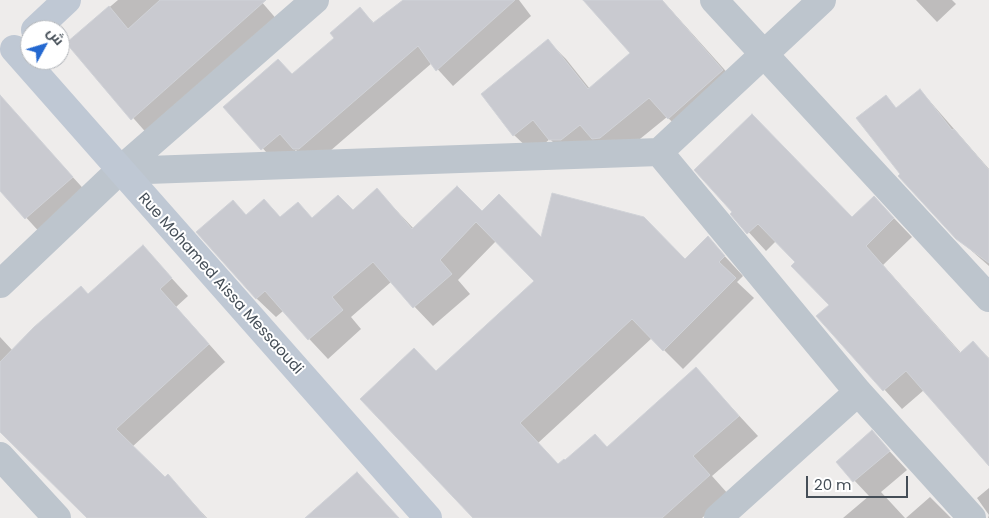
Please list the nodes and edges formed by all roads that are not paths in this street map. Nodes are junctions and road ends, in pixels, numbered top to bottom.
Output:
1 (67, 0) edge
2 (315, 0) edge
3 (714, 0) edge
4 (822, 0) edge
5 (46, 20) edge
6 (11, 46) edge
7 (763, 54) junction
8 (659, 152) junction
9 (119, 171) junction
10 (0, 284) edge
11 (989, 298) edge
12 (858, 392) junction
13 (0, 456) edge
14 (56, 518) edge
15 (428, 518) edge
16 (718, 518) edge
17 (972, 518) edge

1 - 5 street
2 - 9 street
3 - 7 street
4 - 7 street
6 - 9 street, Rue Mohamed Aissa Messaoudi
7 - 8 street
7 - 11 street
8 - 9 street
8 - 12 street
9 - 10 street
9 - 15 street, Rue Mohamed Aissa Messaoudi
12 - 16 street
12 - 17 street
13 - 14 street

